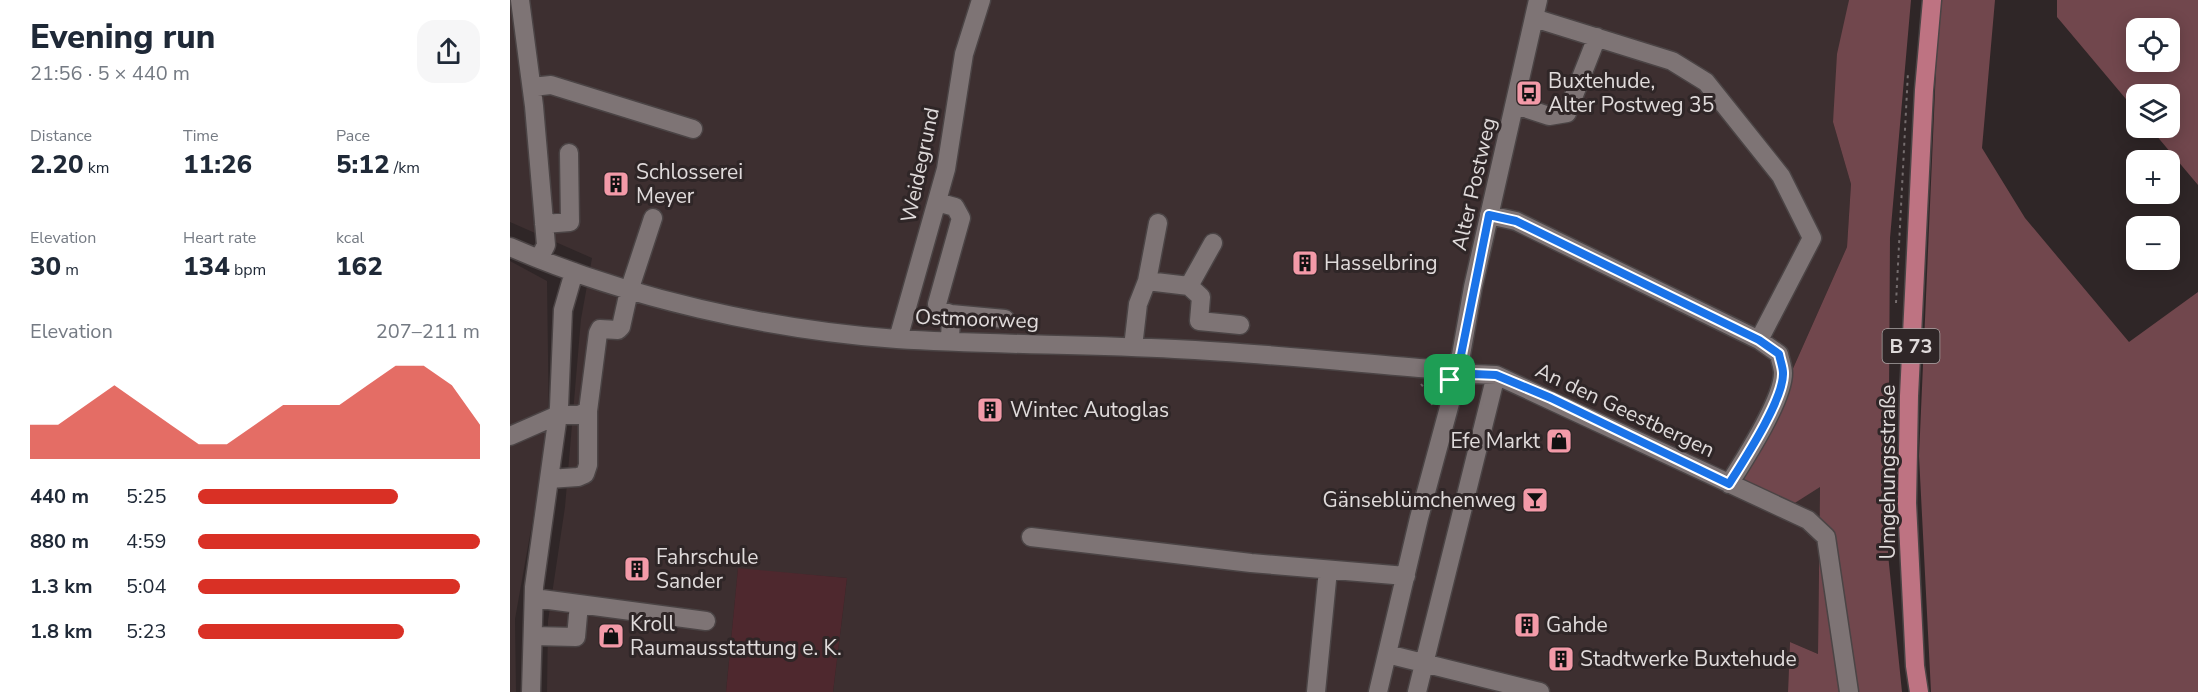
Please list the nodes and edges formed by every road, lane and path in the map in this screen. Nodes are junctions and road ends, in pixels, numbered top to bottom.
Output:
1 (520, 0) edge
2 (981, 0) edge
3 (1932, 0) edge
4 (1536, 9) edge
5 (1597, 37) junction
6 (531, 87) junction
7 (1516, 105) junction
8 (693, 129) dead end
9 (569, 153) dead end
10 (937, 202) junction
11 (1489, 215) junction
12 (653, 218) dead end
13 (1158, 223) dead end
14 (544, 224) junction
15 (1213, 243) dead end
16 (510, 247) edge
17 (539, 259) junction
18 (574, 272) junction
19 (1147, 281) junction
20 (1189, 286) junction
21 (629, 291) junction
22 (951, 314) junction
23 (1005, 318) dead end
24 (1199, 321) junction
25 (1240, 325) dead end
26 (898, 339) junction
27 (1759, 340) junction
28 (950, 341) junction
29 (1133, 347) junction
30 (1197, 350) junction
31 (1496, 375) junction
32 (1416, 378) dead end
33 (1450, 380) junction
34 (1433, 410) dead end
35 (588, 411) junction
36 (558, 415) junction
37 (510, 436) edge
38 (549, 479) junction
39 (1729, 484) junction
40 (1031, 537) dead end
41 (1328, 570) junction
42 (1406, 576) junction
43 (534, 598) junction
44 (579, 604) junction
45 (706, 621) dead end
46 (533, 636) junction
47 (1387, 654) junction
48 (1423, 664) junction
49 (531, 692) edge
50 (1316, 692) edge
51 (1378, 692) edge
52 (1416, 692) edge
53 (1540, 692) edge
54 (1849, 692) edge
55 (1919, 692) edge

1 - 6 street
2 - 10 street, Weidegrund
3 - 55 main road, Umgehungsstraße / B 73
4 - 5 street
4 - 7 street, Alter Postweg
5 - 7 street
5 - 27 street
6 - 8 street
6 - 14 street
7 - 11 street, Alter Postweg
9 - 14 street
10 - 22 street
10 - 26 street, Weidegrund
11 - 27 street
11 - 33 street, Alter Postweg
12 - 21 street
13 - 19 street
14 - 17 street
15 - 20 street
16 - 17 street, Ostmoorweg
17 - 18 street, Ostmoorweg
18 - 21 street, Ostmoorweg
18 - 36 street
19 - 20 street
19 - 29 street
20 - 24 street
21 - 26 street, Ostmoorweg
21 - 35 street
22 - 23 street
22 - 28 street
24 - 25 street
24 - 30 street
26 - 28 street, Ostmoorweg
27 - 39 street
28 - 29 street, Ostmoorweg
29 - 30 street, Ostmoorweg
30 - 33 street, Ostmoorweg
31 - 33 street, An den Geestbergen
31 - 39 street, An den Geestbergen
31 - 48 street
32 - 34 path
33 - 42 street, Alter Postweg
35 - 36 street
35 - 38 street
36 - 37 street
36 - 38 street
38 - 43 street
39 - 54 street, An den Geestbergen
40 - 41 street
41 - 42 street
41 - 50 street
42 - 47 street, Alter Postweg
43 - 44 street
43 - 46 street
44 - 45 street
44 - 46 street
46 - 49 street
47 - 48 street
47 - 51 street, Alter Postweg
48 - 52 street
48 - 53 street

